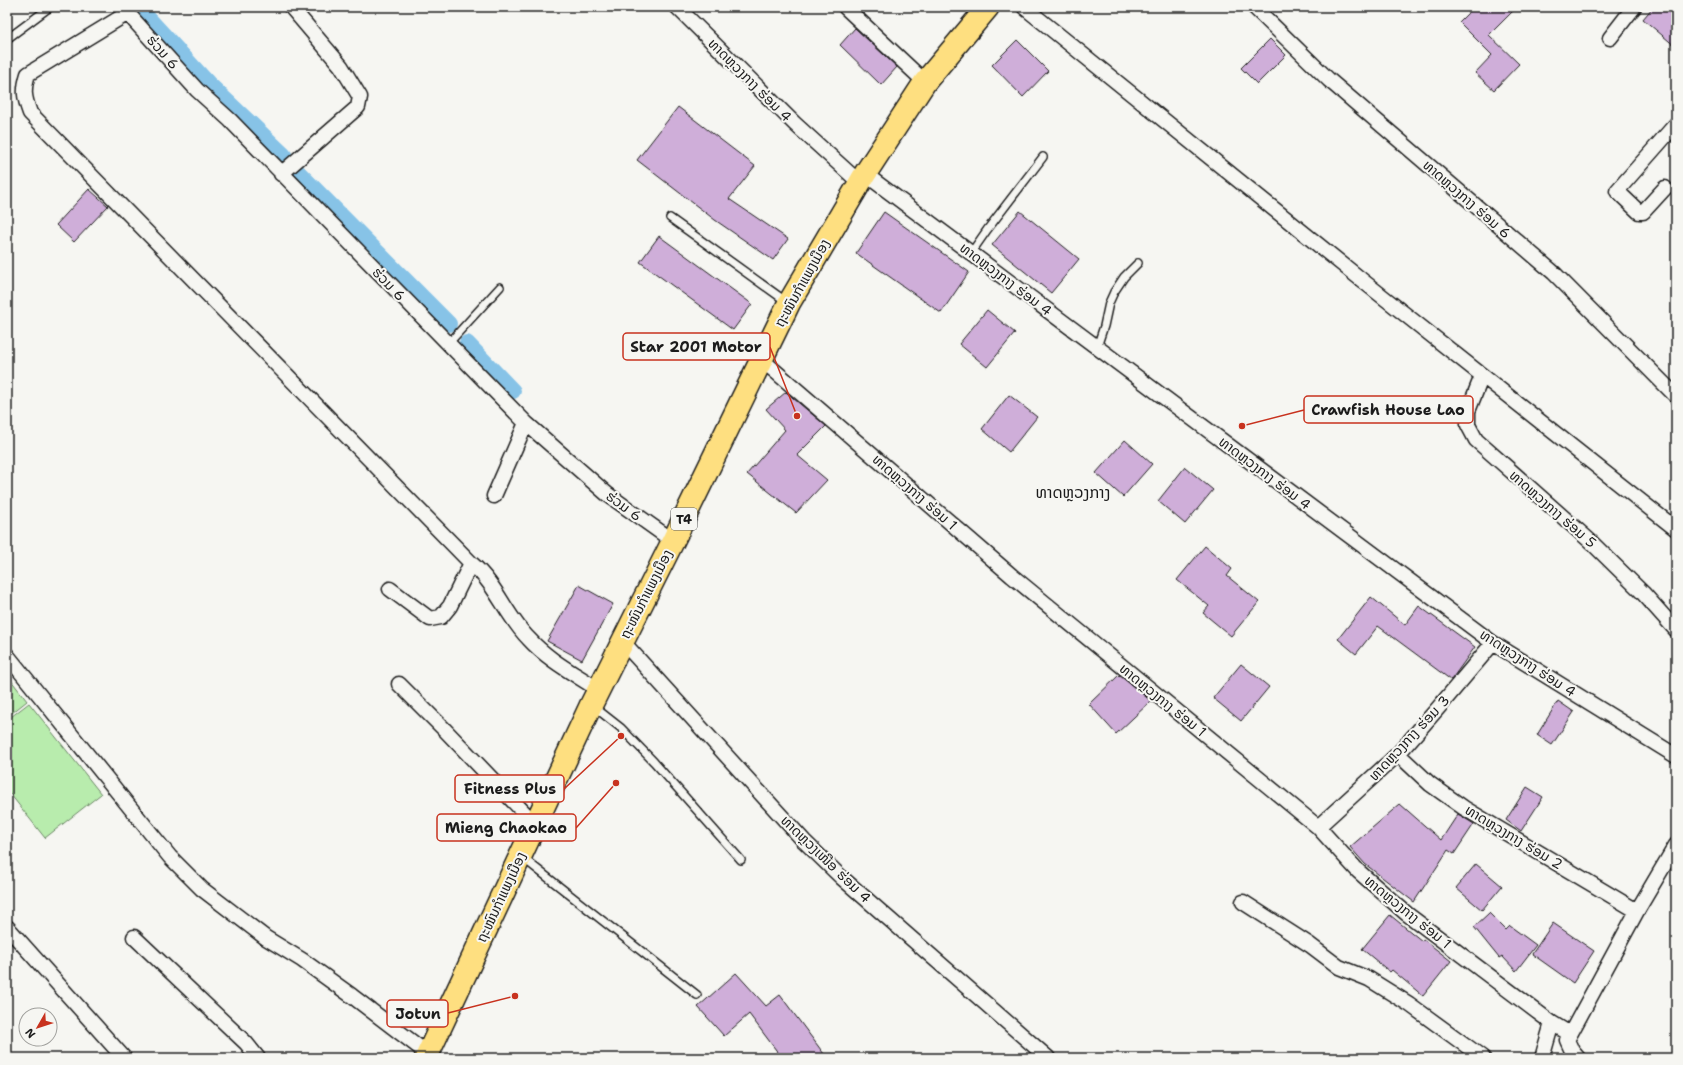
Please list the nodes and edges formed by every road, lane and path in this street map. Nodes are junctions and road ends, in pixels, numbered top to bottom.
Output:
1 (50, 7) edge
2 (291, 7) edge
3 (677, 7) edge
4 (845, 7) edge
5 (988, 7) edge
6 (1024, 7) edge
7 (1254, 7) edge
8 (1634, 7) edge
9 (125, 10) edge
10 (1610, 38) dead end
11 (7, 39) edge
12 (925, 82) junction
13 (1676, 124) edge
14 (1043, 157) dead end
15 (281, 174) junction
16 (863, 178) junction
17 (1665, 188) dead end
18 (670, 218) dead end
19 (972, 253) junction
20 (1138, 263) dead end
21 (500, 287) dead end
22 (789, 303) junction
23 (448, 344) junction
24 (1097, 347) junction
25 (761, 360) junction
26 (1482, 376) junction
27 (1676, 396) edge
28 (526, 423) junction
29 (494, 496) dead end
30 (1676, 529) edge
31 (673, 541) junction
32 (471, 564) junction
33 (390, 589) dead end
34 (1676, 630) edge
35 (622, 641) junction
36 (1493, 643) junction
37 (7, 656) edge
38 (398, 684) dead end
39 (595, 698) junction
40 (1398, 754) junction
41 (1676, 756) edge
42 (535, 824) junction
43 (1318, 827) junction
44 (1676, 845) edge
45 (520, 856) junction
46 (741, 860) dead end
47 (1243, 902) dead end
48 (1637, 911) junction
49 (7, 927) edge
50 (134, 936) dead end
51 (697, 995) dead end
52 (1552, 1023) junction
53 (1570, 1034) junction
54 (427, 1056) edge
55 (124, 1058) edge
56 (258, 1058) edge
57 (1048, 1058) edge
58 (1483, 1058) edge
59 (1542, 1058) edge
60 (1578, 1058) edge

1 - 11 lane
2 - 15 street
3 - 16 street, ທາດຫຼວງກາງ ຮ່ອມ 4
4 - 12 street
5 - 12 main road, ຖະໜົນກຳແພງເມືອງ / T4
6 - 26 street
7 - 27 street, ທາດຫຼວງກາງ ຮ່ອມ 6
8 - 10 street
9 - 15 street, ຮ່ວມ 6
9 - 32 street
12 - 16 main road, ຖະໜົນກຳແພງເມືອງ / T4
13 - 17 street
14 - 19 lane
15 - 23 street, ຮ່ວມ 6
16 - 19 street, ທາດຫຼວງກາງ ຮ່ອມ 4
16 - 22 main road, ຖະໜົນກຳແພງເມືອງ / T4
18 - 22 lane
19 - 24 street, ທາດຫຼວງກາງ ຮ່ອມ 4
20 - 24 lane
21 - 23 lane
22 - 25 main road, ຖະໜົນກຳແພງເມືອງ / T4
23 - 28 street, ຮ່ວມ 6
24 - 36 street, ທາດຫຼວງກາງ ຮ່ອມ 4
25 - 31 main road, ຖະໜົນກຳແພງເມືອງ / T4
25 - 43 street, ທາດຫຼວງກາງ ຮ່ອມ 1
26 - 30 street
26 - 34 street, ທາດຫຼວງກາງ ຮ່ອມ 5
28 - 29 street
28 - 31 street, ຮ່ວມ 6
31 - 35 main road, ຖະໜົນກຳແພງເມືອງ / T4
32 - 33 street
32 - 39 street
35 - 39 main road, ຖະໜົນກຳແພງເມືອງ / T4
35 - 57 street, ທາດຫຼວງເໜືອ ຮ່ອມ 4
36 - 40 street, ທາດຫຼວງກາງ ຮ່ອມ 3
36 - 41 street, ທາດຫຼວງກາງ ຮ່ອມ 4
37 - 54 street
38 - 42 street
39 - 42 main road, ຖະໜົນກຳແພງເມືອງ / T4
39 - 46 lane
40 - 43 street, ທາດຫຼວງກາງ ຮ່ອມ 3
40 - 48 street, ທາດຫຼວງກາງ ຮ່ອມ 2
42 - 45 main road, ຖະໜົນກຳແພງເມືອງ / T4
43 - 52 street, ທາດຫຼວງກາງ ຮ່ອມ 1
44 - 48 street
45 - 51 lane
45 - 54 main road, ຖະໜົນກຳແພງເມືອງ / T4
47 - 58 street
48 - 53 street
49 - 55 street
50 - 56 street
52 - 53 street, ທາດຫຼວງກາງ ຮ່ອມ 1
52 - 59 street
53 - 60 street

